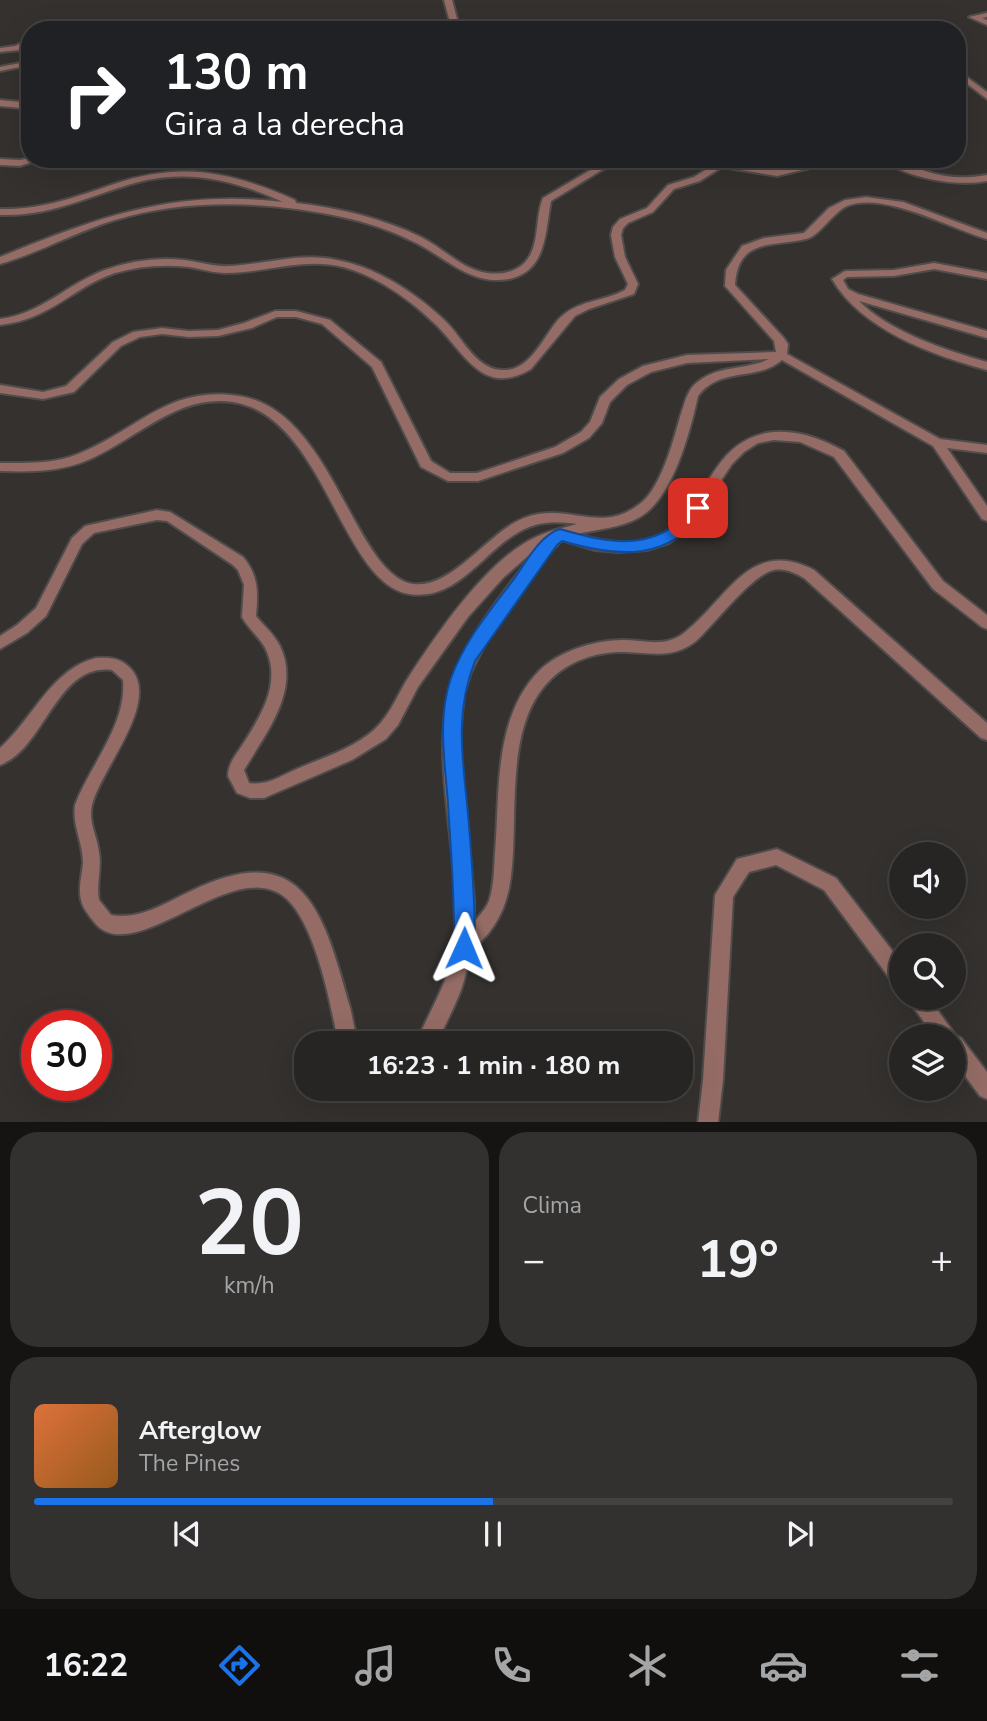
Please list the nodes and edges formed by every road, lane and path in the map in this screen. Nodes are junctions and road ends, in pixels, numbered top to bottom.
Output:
1 (448, 0) edge
2 (987, 15) edge
3 (454, 21) edge
4 (987, 23) edge
5 (21, 46) edge
6 (0, 50) edge
7 (21, 66) edge
8 (0, 69) edge
9 (966, 79) edge
10 (987, 96) edge
11 (0, 103) edge
12 (21, 105) edge
13 (21, 160) edge
14 (0, 162) edge
15 (601, 168) edge
16 (714, 168) edge
17 (746, 168) edge
18 (802, 168) edge
19 (913, 168) edge
20 (987, 178) edge
21 (302, 207) junction
22 (0, 212) edge
23 (987, 236) edge
24 (0, 261) edge
25 (987, 276) edge
26 (844, 291) junction
27 (0, 322) edge
28 (987, 335) edge
29 (781, 355) junction
30 (987, 366) edge
31 (0, 389) edge
32 (937, 443) junction
33 (987, 449) edge
34 (0, 467) edge
35 (987, 516) edge
36 (601, 525) junction
37 (560, 535) junction
38 (987, 623) edge
39 (0, 643) edge
40 (987, 733) edge
41 (0, 758) edge
42 (464, 948) junction
43 (889, 961) edge
44 (926, 1010) edge
45 (937, 1024) edge
46 (346, 1031) edge
47 (432, 1031) edge
48 (966, 1061) edge
49 (987, 1089) edge
50 (708, 1122) edge

1 - 3 street
2 - 4 street
5 - 6 street
7 - 8 street
9 - 10 street
11 - 12 street
13 - 14 street
15 - 21 street
16 - 27 street
17 - 18 street
19 - 20 street
21 - 22 street
21 - 24 street
23 - 29 street
25 - 26 street
26 - 28 street
26 - 30 street
29 - 31 street
29 - 32 street
29 - 36 street
32 - 33 street
32 - 35 street
34 - 36 street
36 - 37 street
37 - 38 street
37 - 39 street
37 - 42 street
40 - 42 street
41 - 46 street
42 - 47 street
43 - 50 street
44 - 45 street
48 - 49 street

